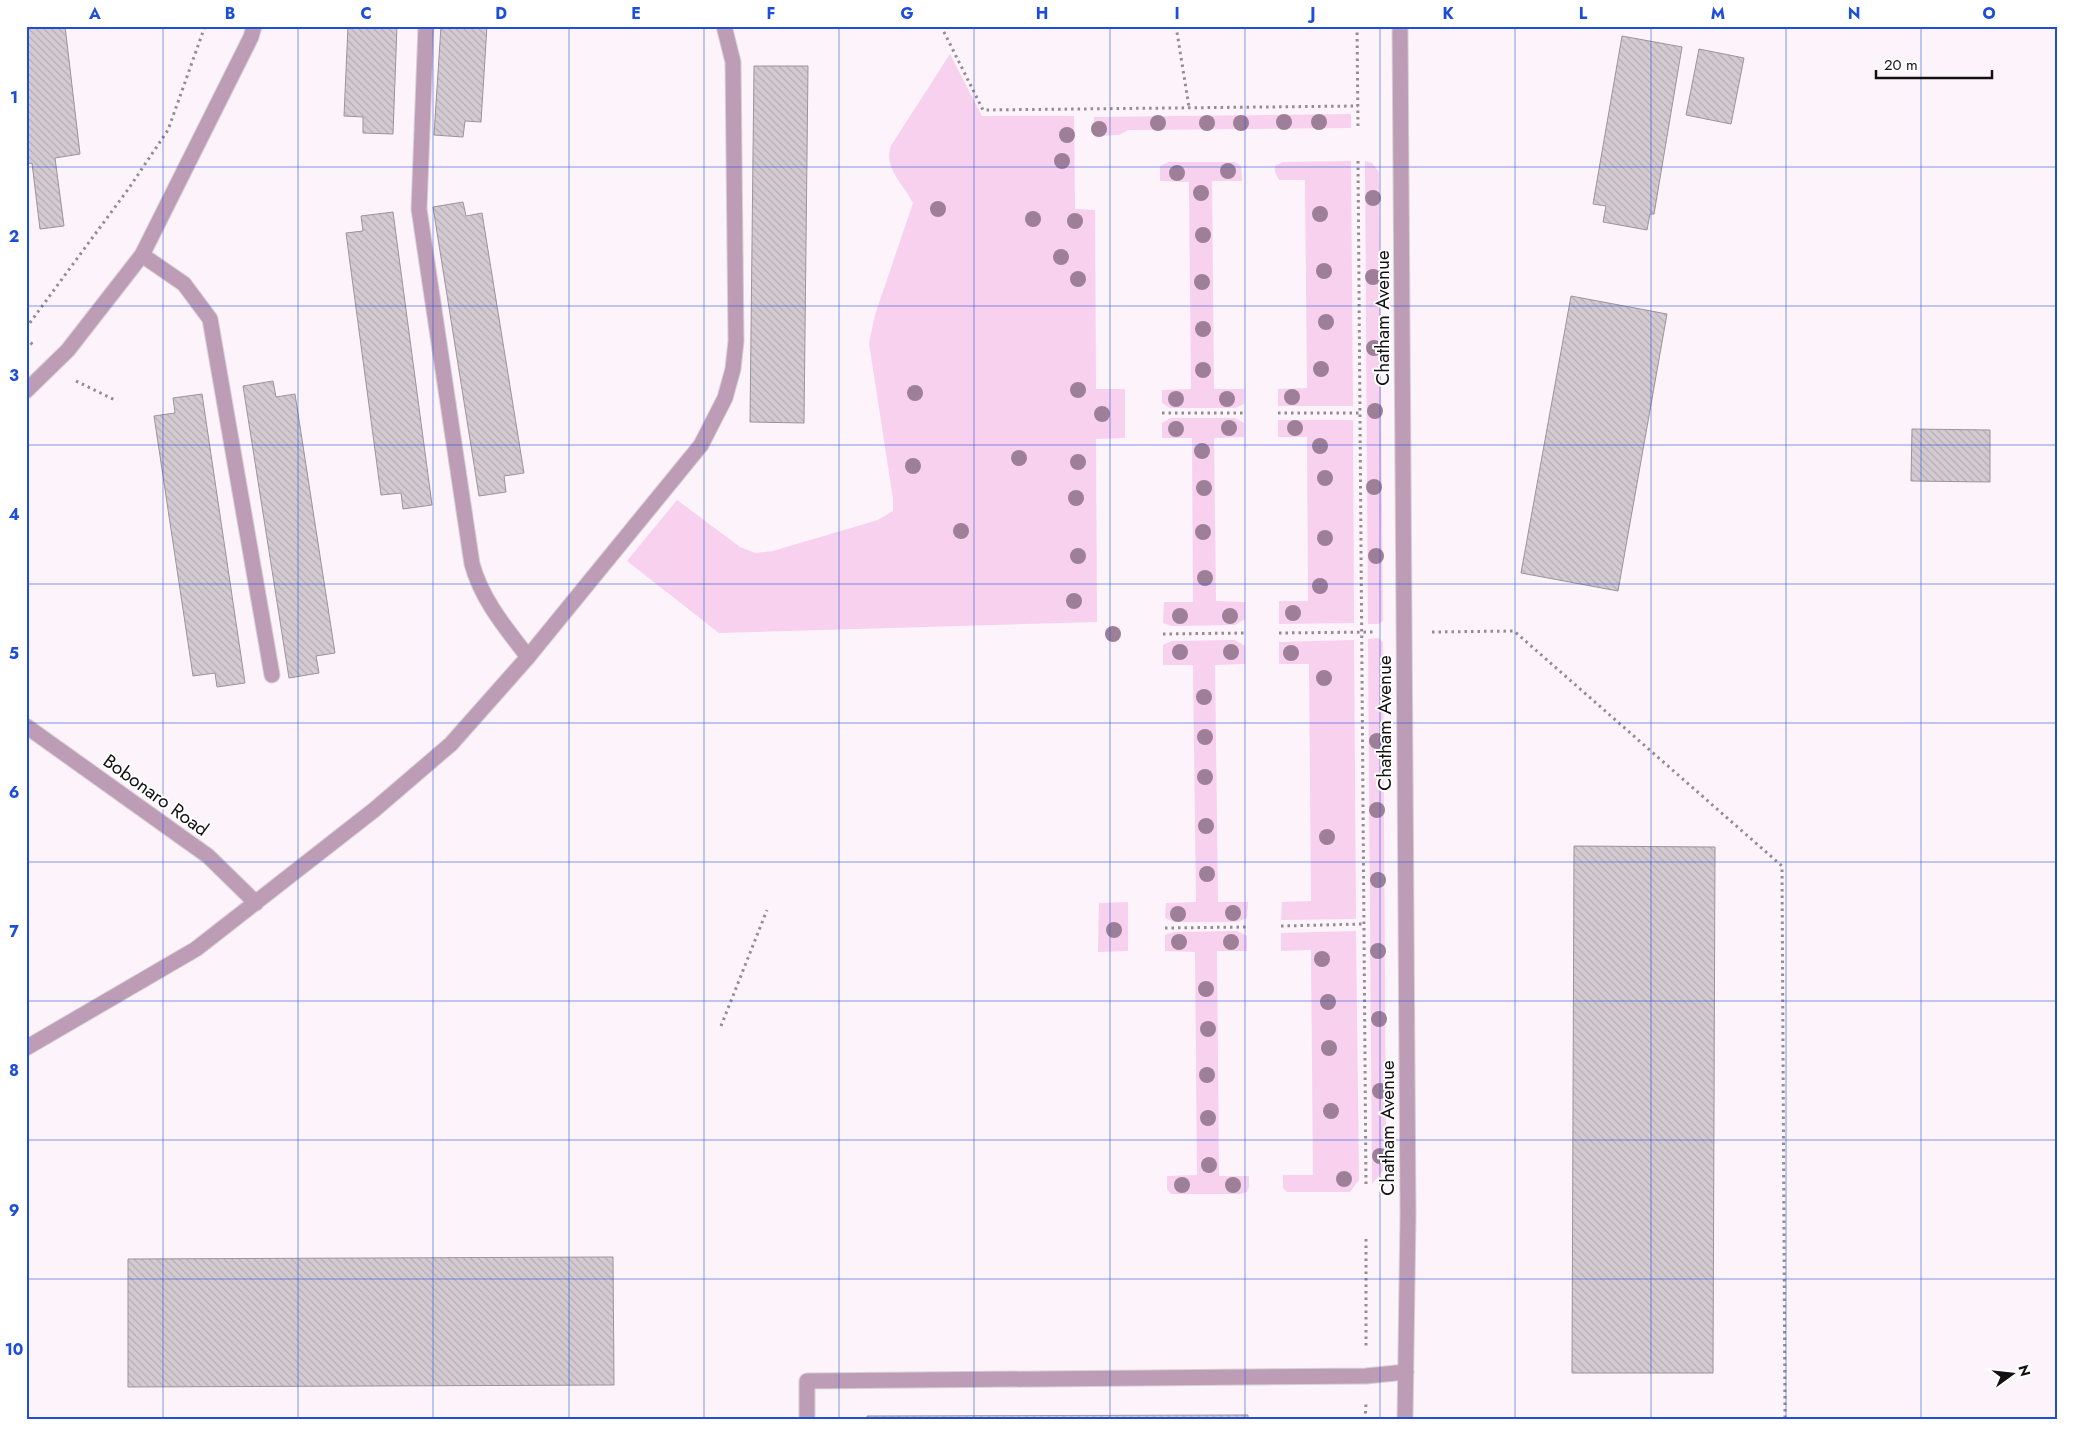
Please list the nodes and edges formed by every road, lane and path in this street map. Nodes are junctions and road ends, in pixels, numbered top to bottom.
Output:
1 (205, 26) edge
2 (254, 26) edge
3 (426, 26) edge
4 (724, 26) edge
5 (941, 26) edge
6 (1176, 26) edge
7 (1357, 26) edge
8 (1400, 26) edge
9 (1358, 106) junction
10 (1188, 107) junction
11 (1358, 128) dead end
12 (1358, 161) dead end
13 (142, 255) junction
14 (26, 328) edge
15 (26, 391) edge
16 (1360, 412) junction
17 (1244, 413) dead end
18 (1278, 413) dead end
19 (1162, 414) dead end
20 (1362, 632) junction
21 (1404, 632) junction
22 (1245, 633) dead end
23 (1279, 633) dead end
24 (1163, 634) dead end
25 (528, 657) junction
26 (272, 675) dead end
27 (26, 726) edge
28 (256, 903) junction
29 (767, 910) dead end
30 (1364, 924) junction
31 (1281, 926) dead end
32 (1248, 927) dead end
33 (1165, 928) dead end
34 (721, 1026) dead end
35 (26, 1048) edge
36 (1366, 1188) dead end
37 (1366, 1239) dead end
38 (1406, 1372) junction
39 (1366, 1376) junction
40 (807, 1420) edge
41 (1365, 1420) edge
42 (1405, 1420) edge
43 (1785, 1420) edge

1 - 14 path
2 - 13 lane
3 - 25 lane
4 - 25 lane
5 - 10 path
6 - 10 path
7 - 9 path
8 - 21 lane, Chatham Avenue
9 - 10 path
9 - 11 path
12 - 16 path
13 - 15 lane
13 - 26 lane
16 - 18 path
16 - 20 path
17 - 19 path
20 - 21 path
20 - 23 path
20 - 30 path
21 - 38 lane, Chatham Avenue
21 - 43 path
22 - 24 path
25 - 28 lane
27 - 28 lane, Bobonaro Road
28 - 35 lane
29 - 34 path
30 - 31 path
30 - 36 path
32 - 33 path
37 - 39 path
38 - 39 lane
38 - 42 lane, Chatham Avenue
39 - 40 lane
39 - 41 path

